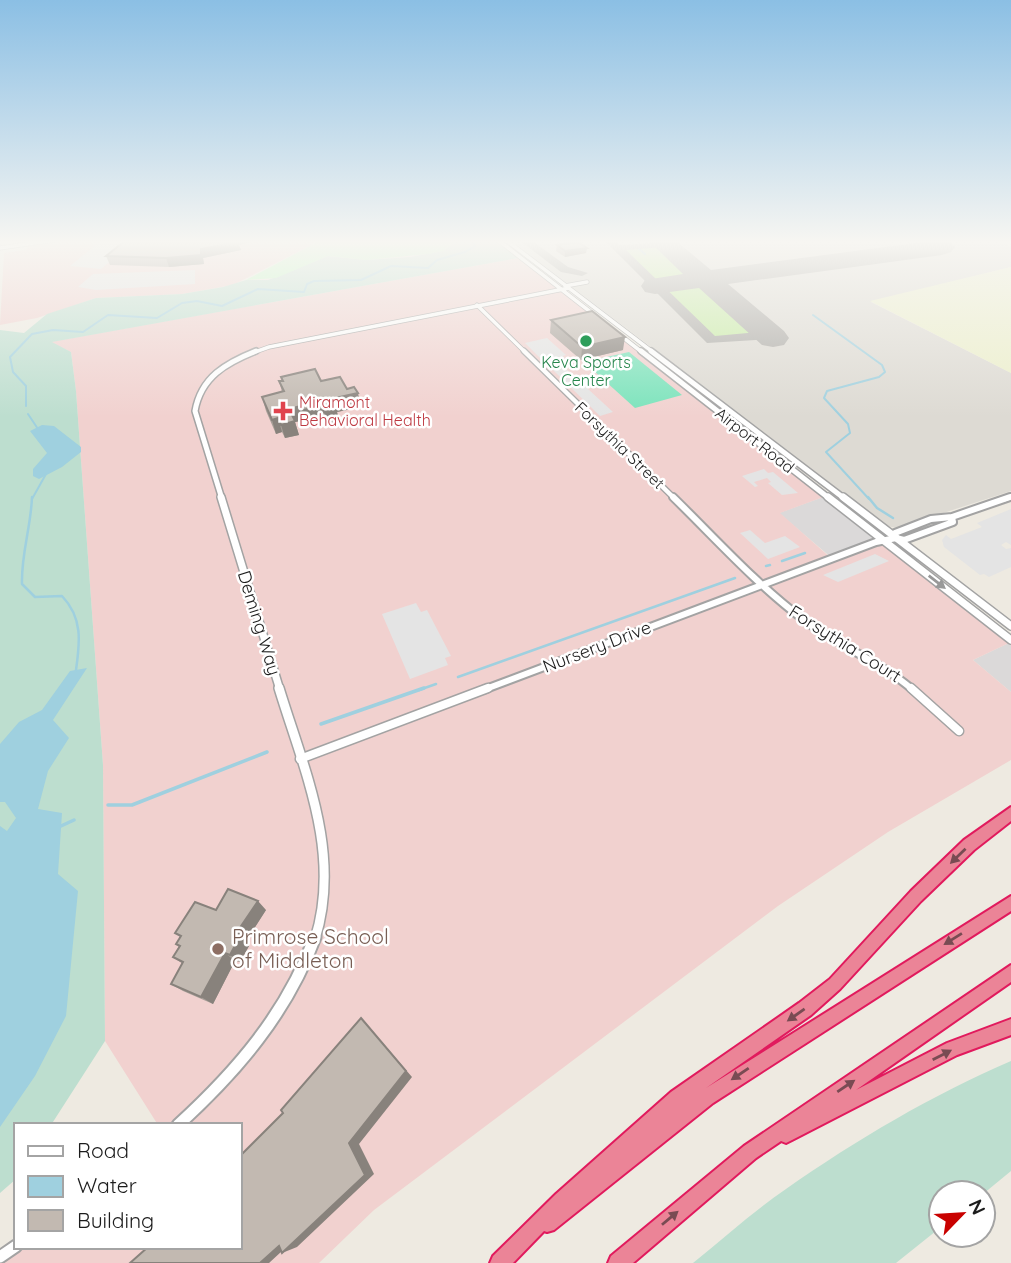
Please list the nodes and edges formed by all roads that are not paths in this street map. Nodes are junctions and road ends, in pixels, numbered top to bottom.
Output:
1 (509, 299) edge
2 (578, 299) edge
3 (579, 299) edge
4 (477, 305) junction
5 (1011, 497) edge
6 (896, 538) junction
7 (883, 540) junction
8 (762, 585) junction
9 (1011, 626) edge
10 (1011, 640) edge
11 (959, 731) dead end
12 (300, 759) junction
13 (1011, 813) edge
14 (1011, 903) edge
15 (1011, 973) edge
16 (1011, 1027) edge
17 (180, 1123) edge
18 (750, 1153) junction
19 (506, 1257) edge
20 (618, 1263) edge

1 - 4 street, Deming Way
2 - 7 street, Airport Road
3 - 6 street, Airport Road
4 - 8 street, Forsythia Street
4 - 12 street, Deming Way
5 - 6 street, Nursery Drive
6 - 7 street, Nursery Drive
6 - 9 street, Airport Road
7 - 8 street, Nursery Drive
7 -> 10 street, Airport Road
8 - 11 street, Forsythia Court
8 - 12 street, Nursery Drive
12 - 17 street, Deming Way
13 -> 19 highway
14 -> 19 highway
18 -> 15 highway
18 -> 16 highway
20 -> 18 highway

